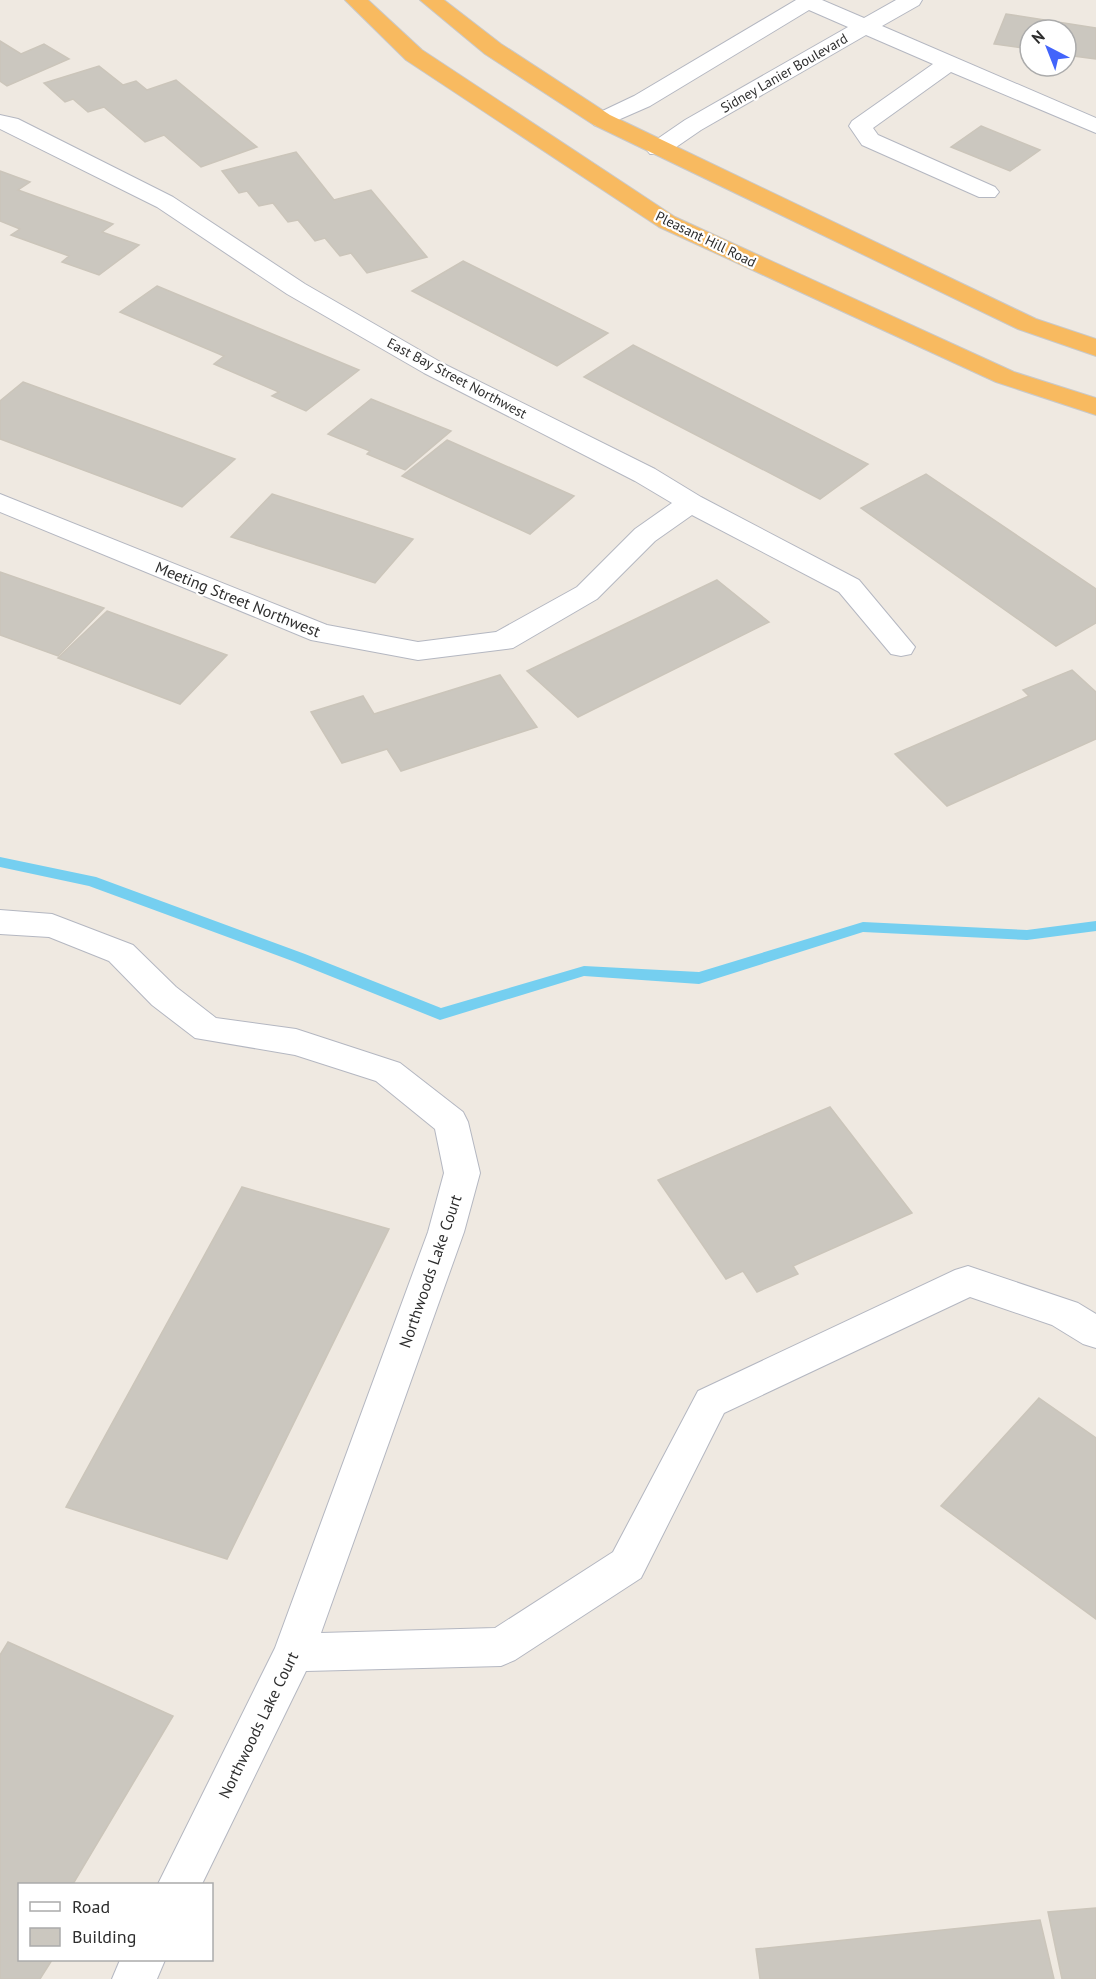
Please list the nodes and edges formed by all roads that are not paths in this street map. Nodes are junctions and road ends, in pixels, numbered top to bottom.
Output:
1 (356, 0) edge
2 (431, 0) edge
3 (911, 0) edge
4 (809, 1) edge
5 (865, 27) junction
6 (950, 63) junction
7 (602, 120) junction
8 (0, 122) edge
9 (1096, 126) edge
10 (658, 149) junction
11 (987, 192) dead end
12 (1096, 348) edge
13 (1096, 407) edge
14 (0, 502) edge
15 (691, 503) junction
16 (901, 647) dead end
17 (0, 922) edge
18 (1096, 1333) edge
19 (294, 1653) junction
20 (180, 1883) edge
21 (142, 1961) edge
22 (134, 1979) edge

1 - 13 highway, Pleasant Hill Road
2 - 7 highway
3 - 5 street, Sidney Lanier Boulevard
4 - 5 street
4 - 7 street
5 - 6 street
5 - 10 street, Sidney Lanier Boulevard
6 - 9 street
6 - 11 street
7 - 10 highway
8 - 15 street, East Bay Street Northwest
10 - 12 highway
14 - 15 street, Meeting Street Northwest
15 - 16 street, East Bay Street Northwest
17 - 19 street, Northwoods Lake Court
18 - 19 street
19 - 20 street, Northwoods Lake Court
21 - 22 street

